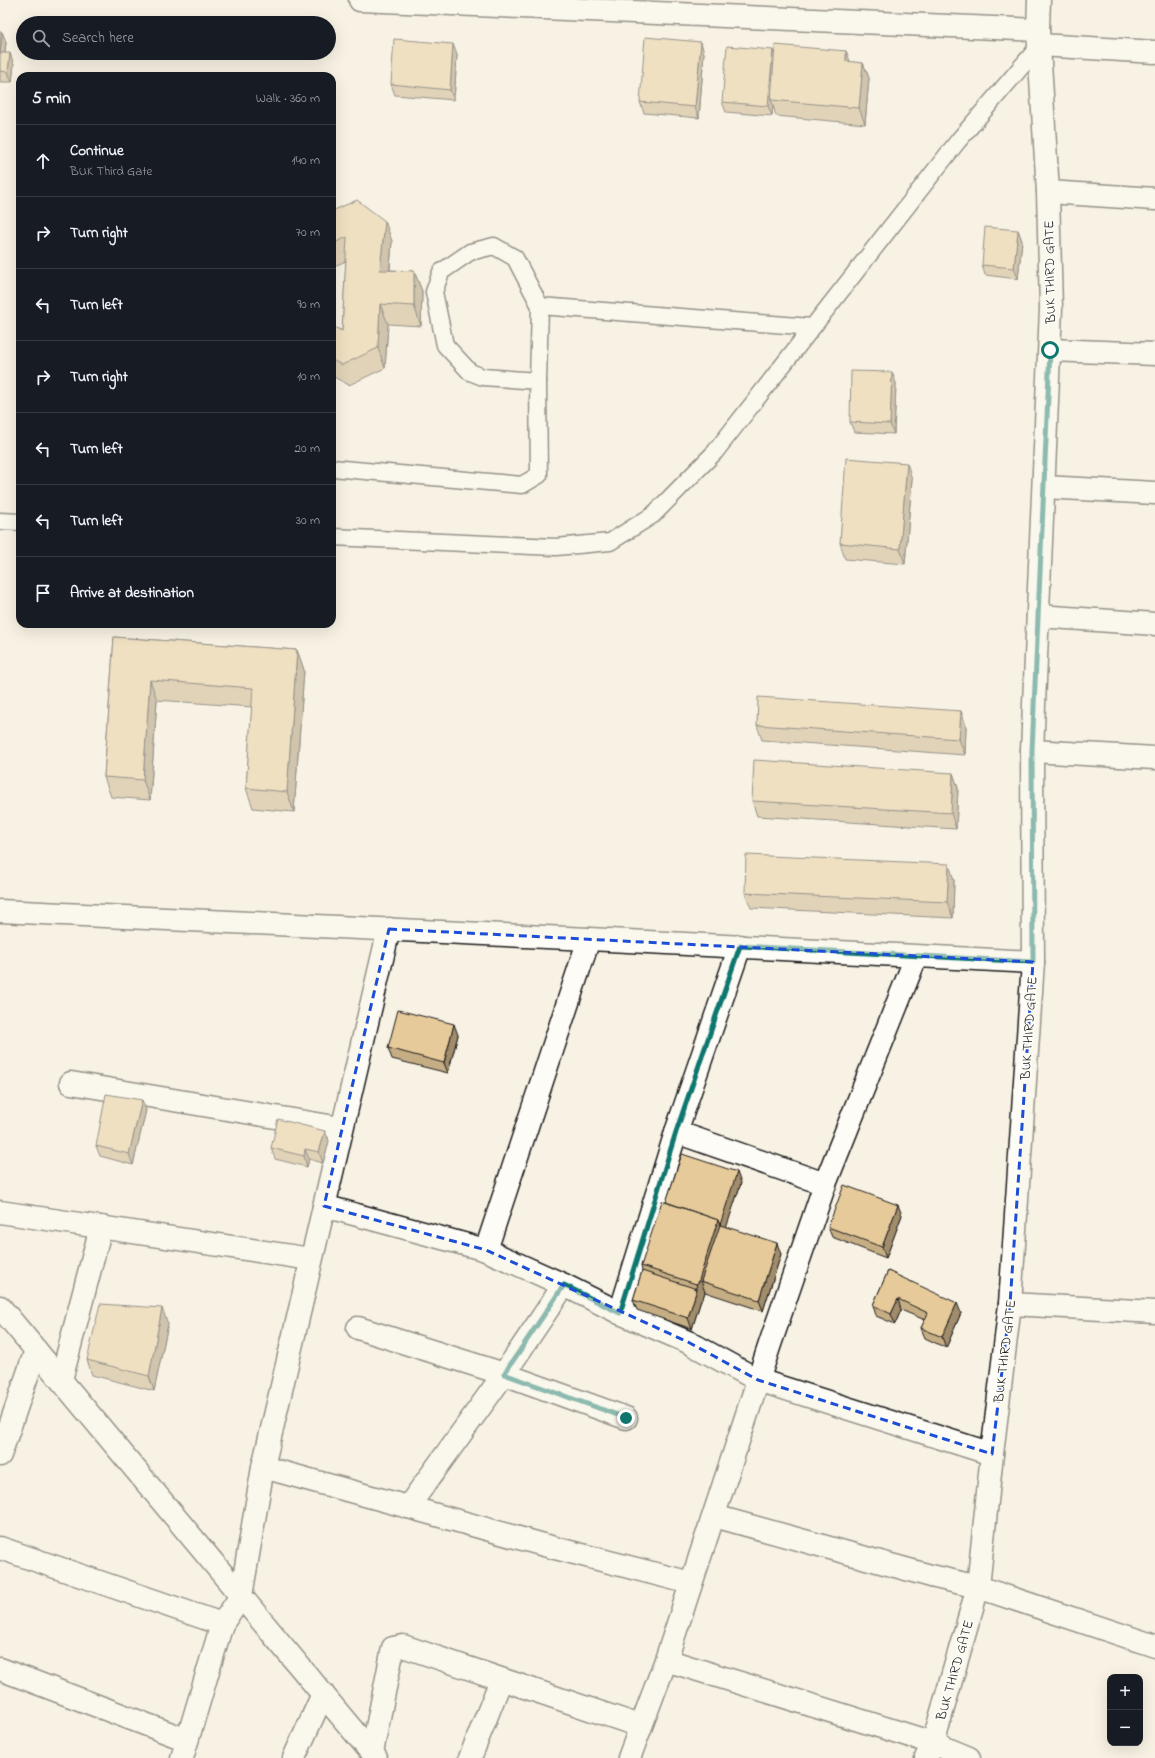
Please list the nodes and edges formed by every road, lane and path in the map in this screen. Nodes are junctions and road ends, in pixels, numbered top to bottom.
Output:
1 (360, 0) edge
2 (1039, 0) edge
3 (687, 7) edge
4 (1039, 37) junction
5 (1155, 52) edge
6 (1048, 192) junction
7 (1155, 199) edge
8 (540, 306) junction
9 (812, 327) junction
10 (1050, 350) junction
11 (1155, 354) edge
12 (538, 381) junction
13 (336, 468) edge
14 (1044, 487) junction
15 (1155, 493) edge
16 (0, 521) edge
17 (16, 522) edge
18 (336, 537) edge
19 (1038, 616) junction
20 (1155, 624) edge
21 (1032, 751) junction
22 (1155, 758) edge
23 (0, 911) edge
24 (389, 929) junction
25 (589, 939) junction
26 (740, 946) junction
27 (916, 957) junction
28 (1033, 962) junction
29 (71, 1083) dead end
30 (341, 1128) junction
31 (676, 1132) junction
32 (825, 1184) junction
33 (324, 1206) junction
34 (0, 1212) edge
35 (101, 1227) junction
36 (486, 1250) junction
37 (311, 1259) junction
38 (564, 1285) junction
39 (1010, 1304) junction
40 (1155, 1308) edge
41 (2, 1310) edge
42 (620, 1313) junction
43 (358, 1328) dead end
44 (36, 1350) junction
45 (504, 1374) junction
46 (61, 1380) junction
47 (758, 1380) junction
48 (626, 1418) dead end
49 (992, 1454) junction
50 (0, 1455) edge
51 (263, 1468) junction
52 (408, 1507) junction
53 (714, 1516) junction
54 (0, 1548) edge
55 (691, 1583) junction
56 (978, 1587) junction
57 (241, 1596) junction
58 (222, 1624) junction
59 (1155, 1646) edge
60 (666, 1660) junction
61 (0, 1669) edge
62 (501, 1680) junction
63 (323, 1694) junction
64 (640, 1726) junction
65 (184, 1749) edge
66 (929, 1750) edge
67 (374, 1755) edge
68 (294, 1758) edge
69 (470, 1758) edge
70 (629, 1758) edge
71 (969, 1758) edge

1 - 3 street
2 - 4 street, BUK THIRD GATE
3 - 4 street
4 - 5 street
4 - 6 street, BUK THIRD GATE
4 - 9 lane
6 - 7 street
6 - 10 street, BUK THIRD GATE
8 - 9 lane
8 - 12 lane
8 - 12 lane
9 - 18 lane
10 - 11 street
10 - 14 street, BUK THIRD GATE
12 - 13 lane
14 - 15 street
14 - 19 street, BUK THIRD GATE
16 - 17 lane
19 - 20 street
19 - 21 street, BUK THIRD GATE
21 - 22 street
21 - 28 street, BUK THIRD GATE
23 - 24 street
24 - 25 street
24 - 30 street
25 - 26 street
25 - 36 street
26 - 27 street
26 - 31 street
27 - 28 street
27 - 32 street
28 - 39 street, BUK THIRD GATE
29 - 30 street
30 - 33 street
31 - 32 street
31 - 42 street
32 - 47 street
33 - 36 street
33 - 37 street
34 - 35 street
35 - 37 street
35 - 46 street
36 - 38 street
37 - 51 street
38 - 42 street
38 - 45 street
39 - 40 street
39 - 49 street, BUK THIRD GATE
41 - 44 street
42 - 47 street
43 - 45 street
44 - 46 street
44 - 50 street
45 - 48 street
45 - 52 street
46 - 57 street
47 - 49 street
47 - 53 street
49 - 56 street, BUK THIRD GATE
51 - 52 street
51 - 57 street
52 - 55 street
53 - 55 street
53 - 56 street
54 - 58 street
55 - 60 street
56 - 59 street
56 - 66 street, BUK THIRD GATE
57 - 58 street
57 - 63 street
58 - 65 street
60 - 64 street
60 - 66 street
61 - 65 street
62 - 64 street
62 - 67 street
62 - 69 street
63 - 67 street
63 - 68 street
64 - 70 street
66 - 71 street

